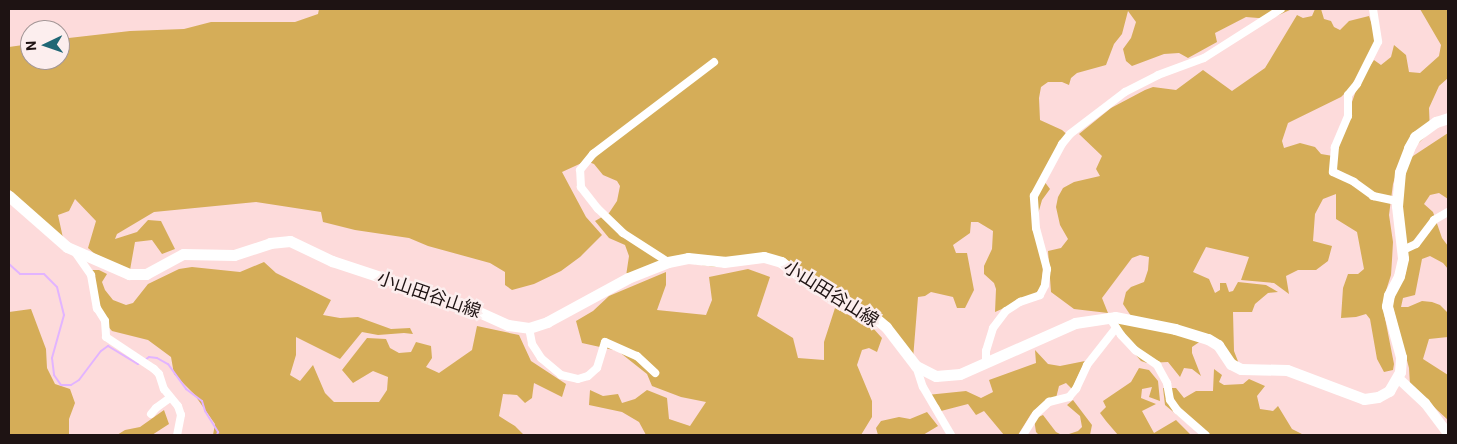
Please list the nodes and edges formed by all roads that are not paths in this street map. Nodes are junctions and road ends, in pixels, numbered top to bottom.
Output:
1 (1281, 9) edge
2 (1373, 9) edge
3 (714, 62) dead end
4 (1448, 118) edge
5 (9, 196) edge
6 (1396, 201) junction
7 (1448, 212) edge
8 (1403, 250) junction
9 (75, 252) junction
10 (668, 262) junction
11 (1109, 317) junction
12 (529, 328) junction
13 (1116, 328) junction
14 (986, 362) junction
15 (916, 366) junction
16 (655, 373) dead end
17 (1398, 378) junction
18 (170, 398) junction
19 (151, 414) dead end
20 (1448, 434) edge
21 (177, 435) edge
22 (951, 435) edge
23 (1023, 435) edge
24 (1206, 435) edge

1 - 14 street
2 - 6 street
3 - 10 street
4 - 6 main road
5 - 9 main road, 小山田谷山線
6 - 8 main road
7 - 8 street
8 - 17 main road
9 - 12 main road, 小山田谷山線
9 - 18 street
10 - 12 main road, 小山田谷山線
10 - 15 main road, 小山田谷山線
11 - 13 street
11 - 14 main road
11 - 17 main road
12 - 16 street
13 - 23 street
13 - 24 street
14 - 15 main road
15 - 22 street
17 - 20 street
18 - 19 street
18 - 21 street

